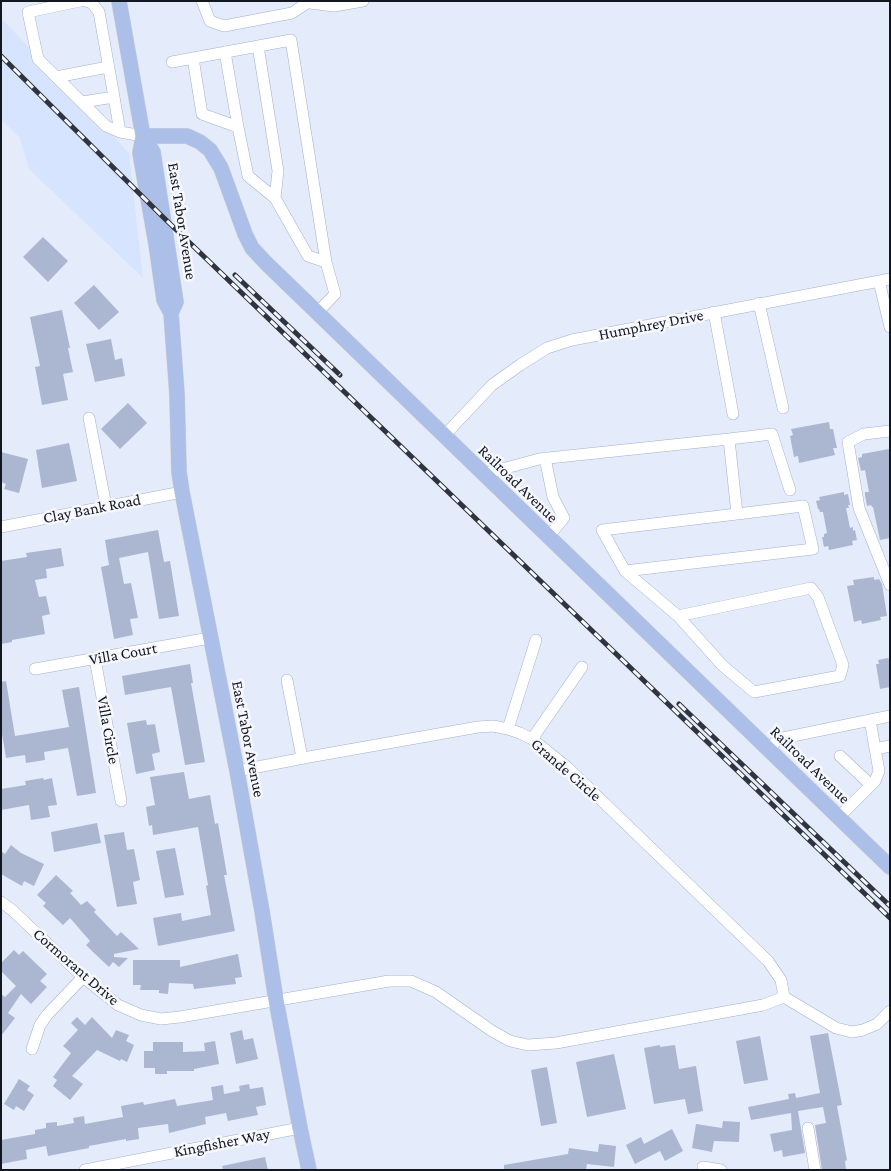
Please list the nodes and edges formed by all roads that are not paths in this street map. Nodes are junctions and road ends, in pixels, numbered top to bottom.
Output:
1 (80, 1) edge
2 (86, 1) edge
3 (119, 1) edge
4 (202, 1) edge
5 (363, 1) edge
6 (310, 2) edge
7 (258, 46) junction
8 (128, 48) junction
9 (106, 50) junction
10 (225, 52) junction
11 (193, 58) junction
12 (172, 62) dead end
13 (108, 67) junction
14 (56, 77) junction
15 (114, 97) junction
16 (82, 102) junction
17 (238, 127) junction
18 (120, 132) junction
19 (143, 136) junction
20 (274, 198) junction
21 (326, 262) junction
22 (884, 280) edge
23 (759, 303) junction
24 (714, 312) junction
25 (317, 313) junction
26 (890, 327) edge
27 (783, 408) dead end
28 (733, 414) dead end
29 (89, 418) dead end
30 (890, 431) edge
31 (444, 436) junction
32 (729, 439) junction
33 (545, 458) junction
34 (484, 474) junction
35 (790, 490) dead end
36 (182, 492) junction
37 (106, 506) junction
38 (738, 514) junction
39 (1, 527) edge
40 (548, 537) junction
41 (626, 571) junction
42 (890, 585) edge
43 (678, 616) junction
44 (210, 638) junction
45 (536, 640) dead end
46 (95, 659) junction
47 (582, 667) dead end
48 (35, 669) dead end
49 (287, 680) dead end
50 (890, 716) edge
51 (870, 720) junction
52 (508, 728) junction
53 (532, 739) junction
54 (890, 746) edge
55 (876, 749) junction
56 (770, 750) junction
57 (840, 756) dead end
58 (302, 758) junction
59 (237, 771) junction
60 (871, 784) junction
61 (120, 801) dead end
62 (839, 817) junction
63 (890, 867) edge
64 (1, 902) edge
65 (83, 977) junction
66 (784, 997) junction
67 (276, 1000) junction
68 (890, 1011) edge
69 (32, 1049) dead end
70 (300, 1128) junction
71 (808, 1128) dead end
72 (703, 1167) dead end
73 (85, 1170) edge
74 (309, 1170) edge
75 (721, 1170) edge
76 (816, 1170) edge

1 - 14 street
2 - 9 street
3 - 8 main road, East Tabor Avenue
4 - 6 street
5 - 6 street
7 - 10 street
7 - 20 street
7 - 21 street
8 - 9 street
8 - 19 main road, East Tabor Avenue
9 - 13 street
10 - 11 street
10 - 17 street
11 - 12 street
11 - 17 street
13 - 14 street
13 - 15 street
14 - 16 street
15 - 16 street
15 - 18 street
16 - 18 street
17 - 20 street
18 - 19 street
19 - 25 main road, Railroad Avenue
19 - 36 main road, East Tabor Avenue
20 - 21 street
21 - 25 street
22 - 23 street, Humphrey Drive
22 - 26 street
23 - 24 street, Humphrey Drive
23 - 27 street
24 - 28 street
24 - 31 street, Humphrey Drive
25 - 31 main road, Railroad Avenue
29 - 37 street
30 - 42 street
31 - 34 main road, Railroad Avenue
32 - 33 street
32 - 35 street
32 - 38 street
33 - 34 street
33 - 40 street
34 - 40 main road, Railroad Avenue
36 - 37 street, Clay Bank Road
36 - 44 main road, East Tabor Avenue
37 - 39 street, Clay Bank Road
38 - 41 street
38 - 41 street
40 - 56 main road, Railroad Avenue
41 - 43 street
43 - 43 street
44 - 46 street, Villa Court
44 - 59 main road, East Tabor Avenue
45 - 52 street
46 - 48 street, Villa Court
46 - 61 street, Villa Circle
47 - 53 street
49 - 58 street
50 - 51 street
51 - 55 street
51 - 56 street
52 - 53 street, Grande Circle
52 - 58 street, Grande Circle
53 - 66 street, Grande Circle
54 - 55 street
55 - 60 street
56 - 62 main road, Railroad Avenue
57 - 60 street
58 - 59 street, Grande Circle
59 - 67 main road, East Tabor Avenue
60 - 62 street
62 - 63 main road, Railroad Avenue
64 - 65 street, Cormorant Drive
65 - 67 street, Cormorant Drive
65 - 69 street
66 - 67 street
66 - 68 street
67 - 70 main road, East Tabor Avenue
70 - 73 street, Kingfisher Way
70 - 74 main road, East Tabor Avenue
71 - 76 street
72 - 75 street

